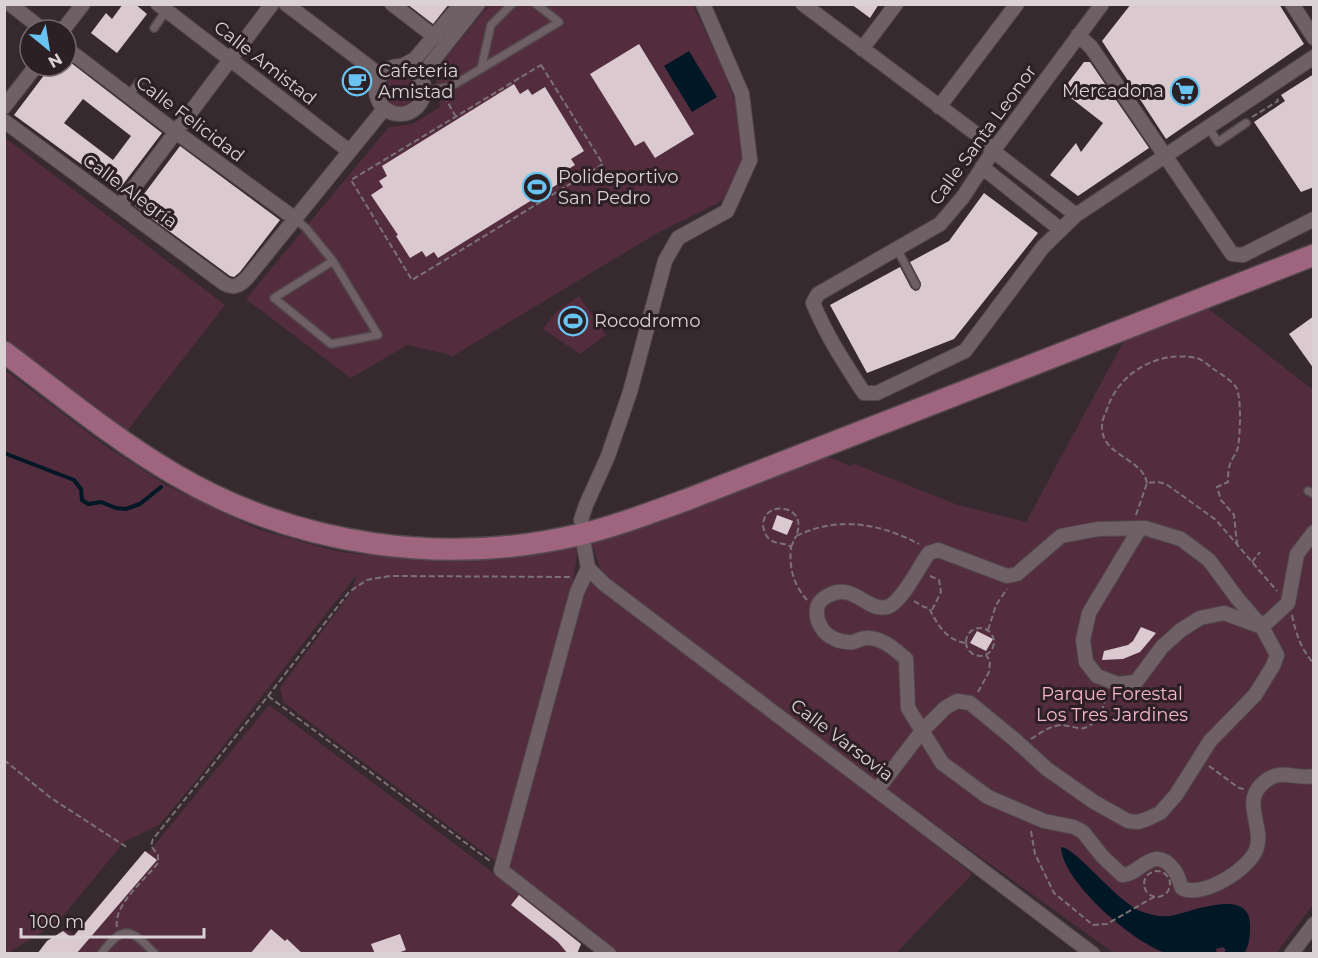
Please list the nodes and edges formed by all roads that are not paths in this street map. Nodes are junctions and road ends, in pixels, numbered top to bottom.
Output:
1 (10, 4) edge
2 (83, 4) edge
3 (272, 4) edge
4 (286, 4) edge
5 (392, 4) edge
6 (461, 4) edge
7 (478, 4) edge
8 (512, 4) edge
9 (536, 4) edge
10 (704, 4) edge
11 (803, 4) edge
12 (896, 4) edge
13 (1017, 4) edge
14 (1102, 4) edge
15 (1292, 4) edge
16 (162, 8) edge
17 (28, 18) edge
18 (72, 18) edge
19 (154, 28) dead end
20 (1078, 35) junction
21 (435, 37) junction
22 (1314, 38) edge
23 (862, 49) junction
24 (78, 57) edge
25 (1314, 57) edge
26 (230, 59) junction
27 (402, 66) junction
28 (481, 69) junction
29 (380, 75) junction
30 (27, 78) edge
31 (139, 82) dead end
32 (423, 90) junction
33 (129, 95) junction
34 (4, 107) edge
35 (939, 107) junction
36 (384, 109) junction
37 (4, 121) edge
38 (1247, 121) road end
39 (1208, 126) junction
40 (176, 132) junction
41 (349, 151) junction
42 (993, 151) junction
43 (1164, 155) junction
44 (982, 168) junction
45 (120, 206) junction
46 (1076, 215) junction
47 (294, 218) junction
48 (1314, 219) edge
49 (1061, 230) junction
50 (897, 249) junction
51 (1314, 255) edge
52 (333, 261) junction
53 (916, 285) dead end
54 (4, 352) edge
55 (581, 520) dead end
56 (1136, 528) junction
57 (1314, 532) edge
58 (584, 545) dead end
59 (586, 573) junction
60 (1262, 627) junction
61 (922, 731) junction
62 (1314, 776) edge
63 (877, 790) junction
64 (1314, 924) edge
65 (101, 954) edge
66 (155, 954) edge
67 (609, 954) edge
68 (1094, 954) edge
69 (1291, 954) edge

1 - 17 street
2 - 18 street
3 - 26 street
4 - 29 street
5 - 21 street
6 - 21 street
7 - 32 street
8 - 28 lane
9 - 28 lane
10 - 55 street
11 - 23 street
12 - 23 street
13 - 35 street
14 - 20 street, Calle Santa Leonor
15 - 22 street
16 - 19 lane
16 - 26 street, Calle Amistad
20 - 42 street, Calle Santa Leonor
20 - 43 street
21 - 27 street
23 - 35 street
24 - 33 street, Calle Felicidad
25 - 39 street
26 - 40 street
26 - 41 street, Calle Amistad
27 - 29 street
27 - 32 street
28 - 32 lane
29 - 36 street
30 - 34 street
31 - 33 lane
32 - 36 street
33 - 40 street, Calle Felicidad
35 - 42 street
36 - 41 street
37 - 45 street, Calle Alegría
38 - 39 lane
39 - 43 street
40 - 45 street
40 - 47 street, Calle Felicidad
41 - 47 street
42 - 44 street, Calle Santa Leonor
42 - 46 street
43 - 46 street
43 - 48 street
44 - 49 street
44 - 50 street, Calle Santa Leonor
45 - 47 street, Calle Alegría
46 - 49 street
47 - 52 lane
49 - 50 street, Calle Santa Leonor
50 - 53 lane
51 - 54 main road
52 - 52 lane
56 - 60 street
56 - 60 street
56 - 61 street
57 - 60 street
58 - 59 street
59 - 63 street, Calle Varsovia
59 - 67 street
60 - 61 street
61 - 62 street
61 - 63 street
63 - 68 street, Calle Varsovia
64 - 69 street
65 - 66 lane

